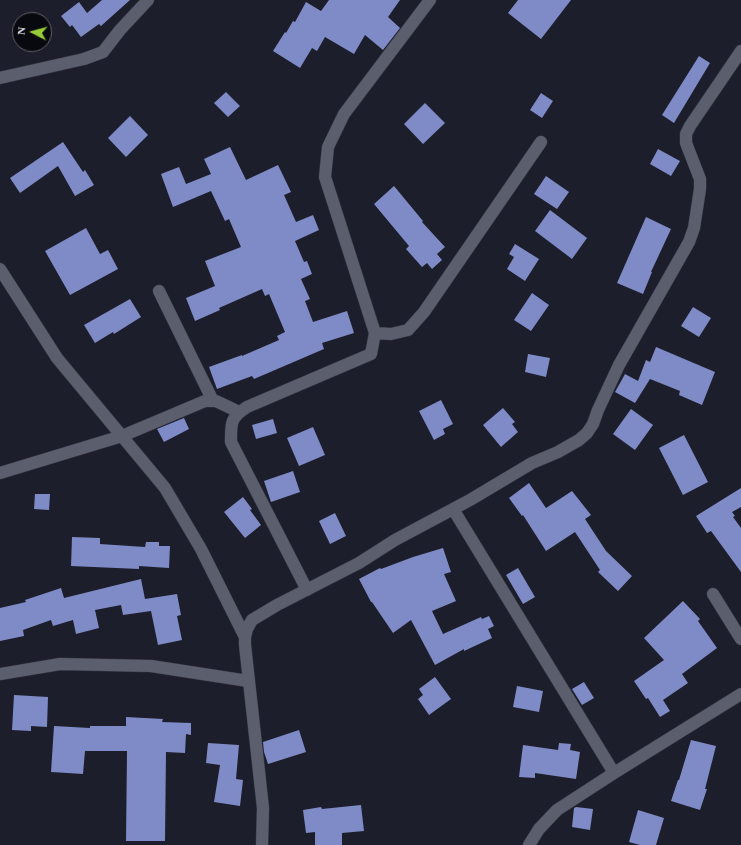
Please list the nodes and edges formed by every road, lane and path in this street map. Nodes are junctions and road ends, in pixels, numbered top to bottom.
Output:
1 (148, 0) edge
2 (430, 0) edge
3 (741, 51) edge
4 (0, 78) edge
5 (541, 142) dead end
6 (0, 269) edge
7 (159, 291) dead end
8 (375, 333) junction
9 (212, 401) junction
10 (239, 412) junction
11 (122, 436) junction
12 (0, 473) edge
13 (453, 509) junction
14 (307, 590) junction
15 (713, 594) dead end
16 (245, 637) junction
17 (741, 639) edge
18 (0, 674) edge
19 (248, 681) junction
20 (741, 694) edge
21 (614, 773) junction
22 (262, 845) edge
23 (529, 845) edge

1 - 4 street
2 - 8 street
3 - 13 street
5 - 8 street
6 - 11 street
7 - 9 street
8 - 10 street
9 - 10 street
9 - 11 street
10 - 14 street
11 - 12 street
11 - 16 street
13 - 14 street
13 - 21 street
14 - 16 street
15 - 17 street
16 - 19 street
18 - 19 street
19 - 22 street
20 - 21 street
21 - 23 street

